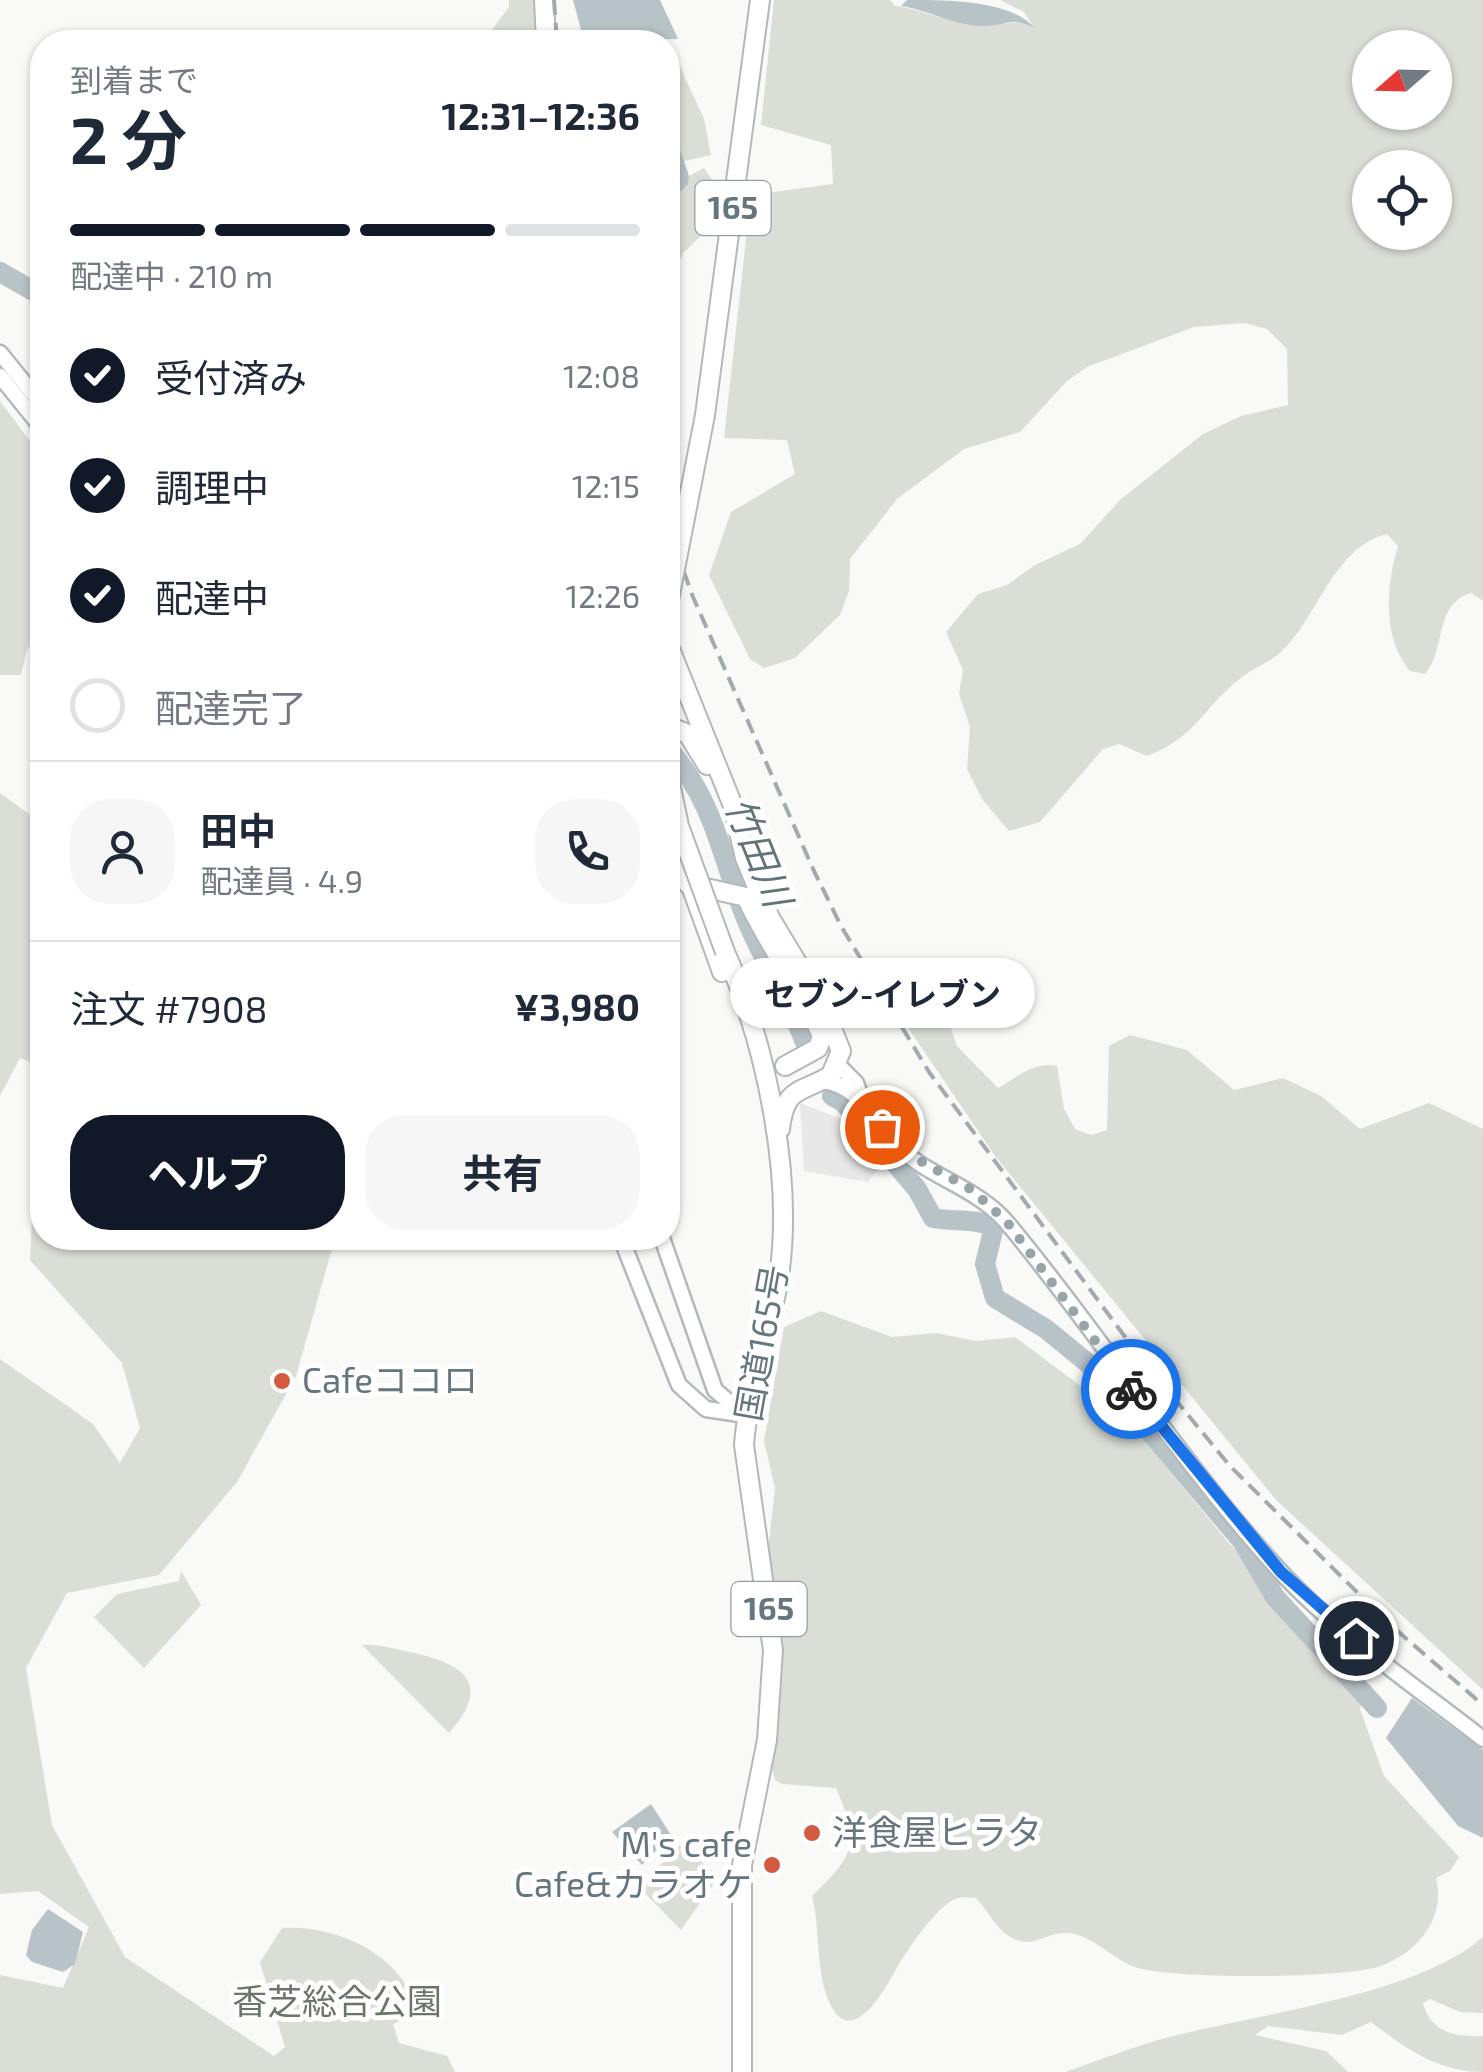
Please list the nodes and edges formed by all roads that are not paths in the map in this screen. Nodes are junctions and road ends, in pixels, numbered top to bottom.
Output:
1 (544, 0) edge
2 (760, 0) edge
3 (545, 30) edge
4 (0, 353) edge
5 (0, 376) edge
6 (30, 390) edge
7 (30, 413) edge
8 (680, 543) edge
9 (680, 673) edge
10 (680, 731) edge
11 (680, 829) edge
12 (745, 858) junction
13 (680, 859) edge
14 (688, 884) junction
15 (740, 984) junction
16 (750, 1046) junction
17 (838, 1065) junction
18 (785, 1066) junction
19 (768, 1079) junction
20 (820, 1082) junction
21 (797, 1089) junction
22 (863, 1104) junction
23 (778, 1149) junction
24 (626, 1250) edge
25 (666, 1250) edge
26 (746, 1415) junction
27 (1483, 1739) edge
28 (742, 2072) edge

1 - 3 highway
2 - 8 highway, 165, bridge
4 - 6 main road
5 - 7 main road
9 - 12 highway
10 - 12 highway
11 - 15 highway, 165, bridge
12 - 17 highway
13 - 14 highway, 国道165号 / 165
14 - 16 highway, 国道165号 / 165
14 - 18 highway
15 - 18 highway
15 - 19 highway, 165
16 - 19 highway, 165
16 - 23 highway, 国道165号 / 165
17 - 18 highway
17 - 20 highway
17 - 22 main road
19 - 21 highway
19 - 23 highway, 国道165号 / 165
20 - 21 highway
20 - 22 main road
21 - 23 highway, 国道165号 / 165
22 - 27 main road
23 - 26 highway, 国道165号 / 165
24 - 26 main road
25 - 26 main road
26 - 28 highway, 国道165号 / 165

